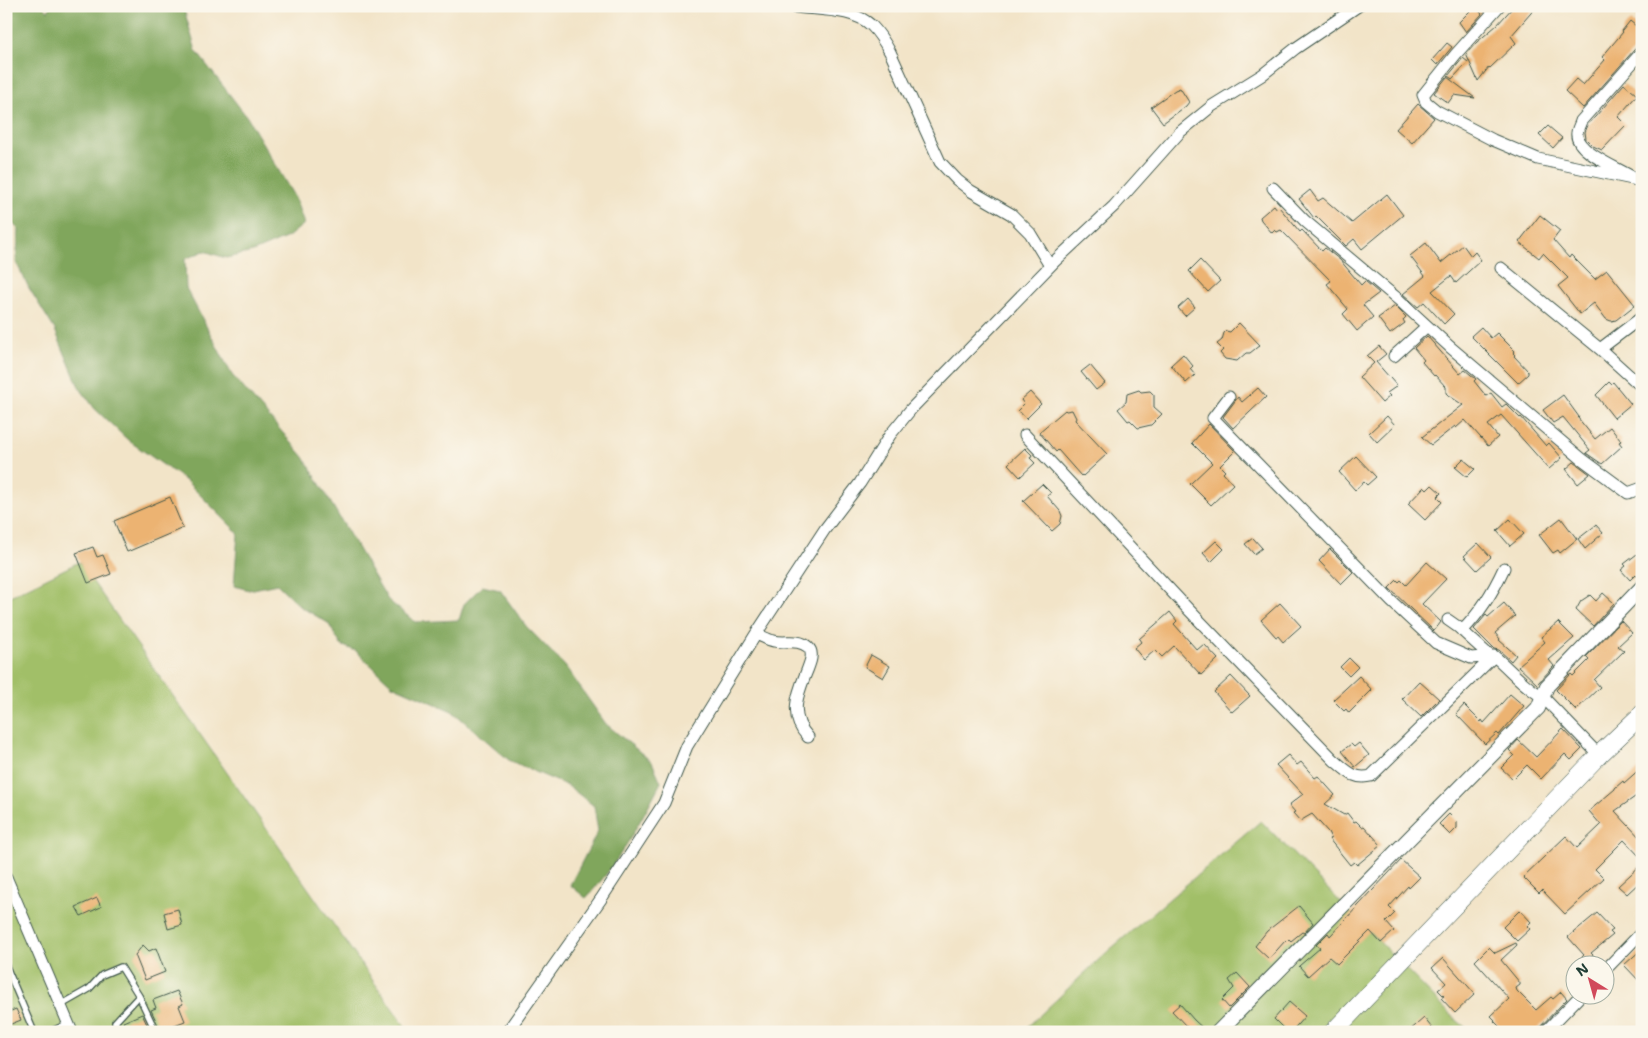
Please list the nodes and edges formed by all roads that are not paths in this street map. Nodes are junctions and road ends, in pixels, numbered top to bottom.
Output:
1 (790, 6) edge
2 (1358, 6) edge
3 (1499, 6) edge
4 (1642, 52) edge
5 (1640, 182) edge
6 (1273, 188) dead end
7 (1050, 266) junction
8 (1501, 268) dead end
9 (1642, 317) edge
10 (1427, 326) junction
11 (1600, 349) junction
12 (1394, 356) dead end
13 (1642, 386) edge
14 (1229, 397) dead end
15 (1025, 435) dead end
16 (1642, 488) edge
17 (1504, 568) dead end
18 (1642, 587) edge
19 (1448, 620) dead end
20 (1462, 631) junction
21 (756, 634) junction
22 (1492, 656) junction
23 (1542, 697) junction
24 (1642, 714) edge
25 (808, 737) dead end
26 (1599, 755) junction
27 (6, 877) edge
28 (1642, 932) edge
29 (1616, 959) edge
30 (6, 966) edge
31 (139, 996) junction
32 (61, 1005) junction
33 (1570, 1006) edge
34 (71, 1028) edge
35 (34, 1032) edge
36 (50, 1032) edge
37 (120, 1032) edge
38 (156, 1032) edge
39 (507, 1032) edge
40 (1218, 1032) edge
41 (1333, 1032) edge
42 (1545, 1032) edge

1 - 7 street
2 - 7 street
3 - 5 street
4 - 5 street
6 - 10 street
7 - 21 street
8 - 11 street
9 - 11 street
10 - 12 street
10 - 16 street
11 - 13 street
14 - 22 street
15 - 22 street
17 - 20 street
18 - 23 street
19 - 20 street
20 - 22 street
21 - 25 street
21 - 39 street
22 - 23 street
23 - 26 street
23 - 40 street
24 - 26 main road
26 - 41 main road
27 - 32 street
28 - 29 street
30 - 35 lane
31 - 32 lane
31 - 37 lane
31 - 38 lane
32 - 34 street
33 - 42 street
34 - 36 lane

